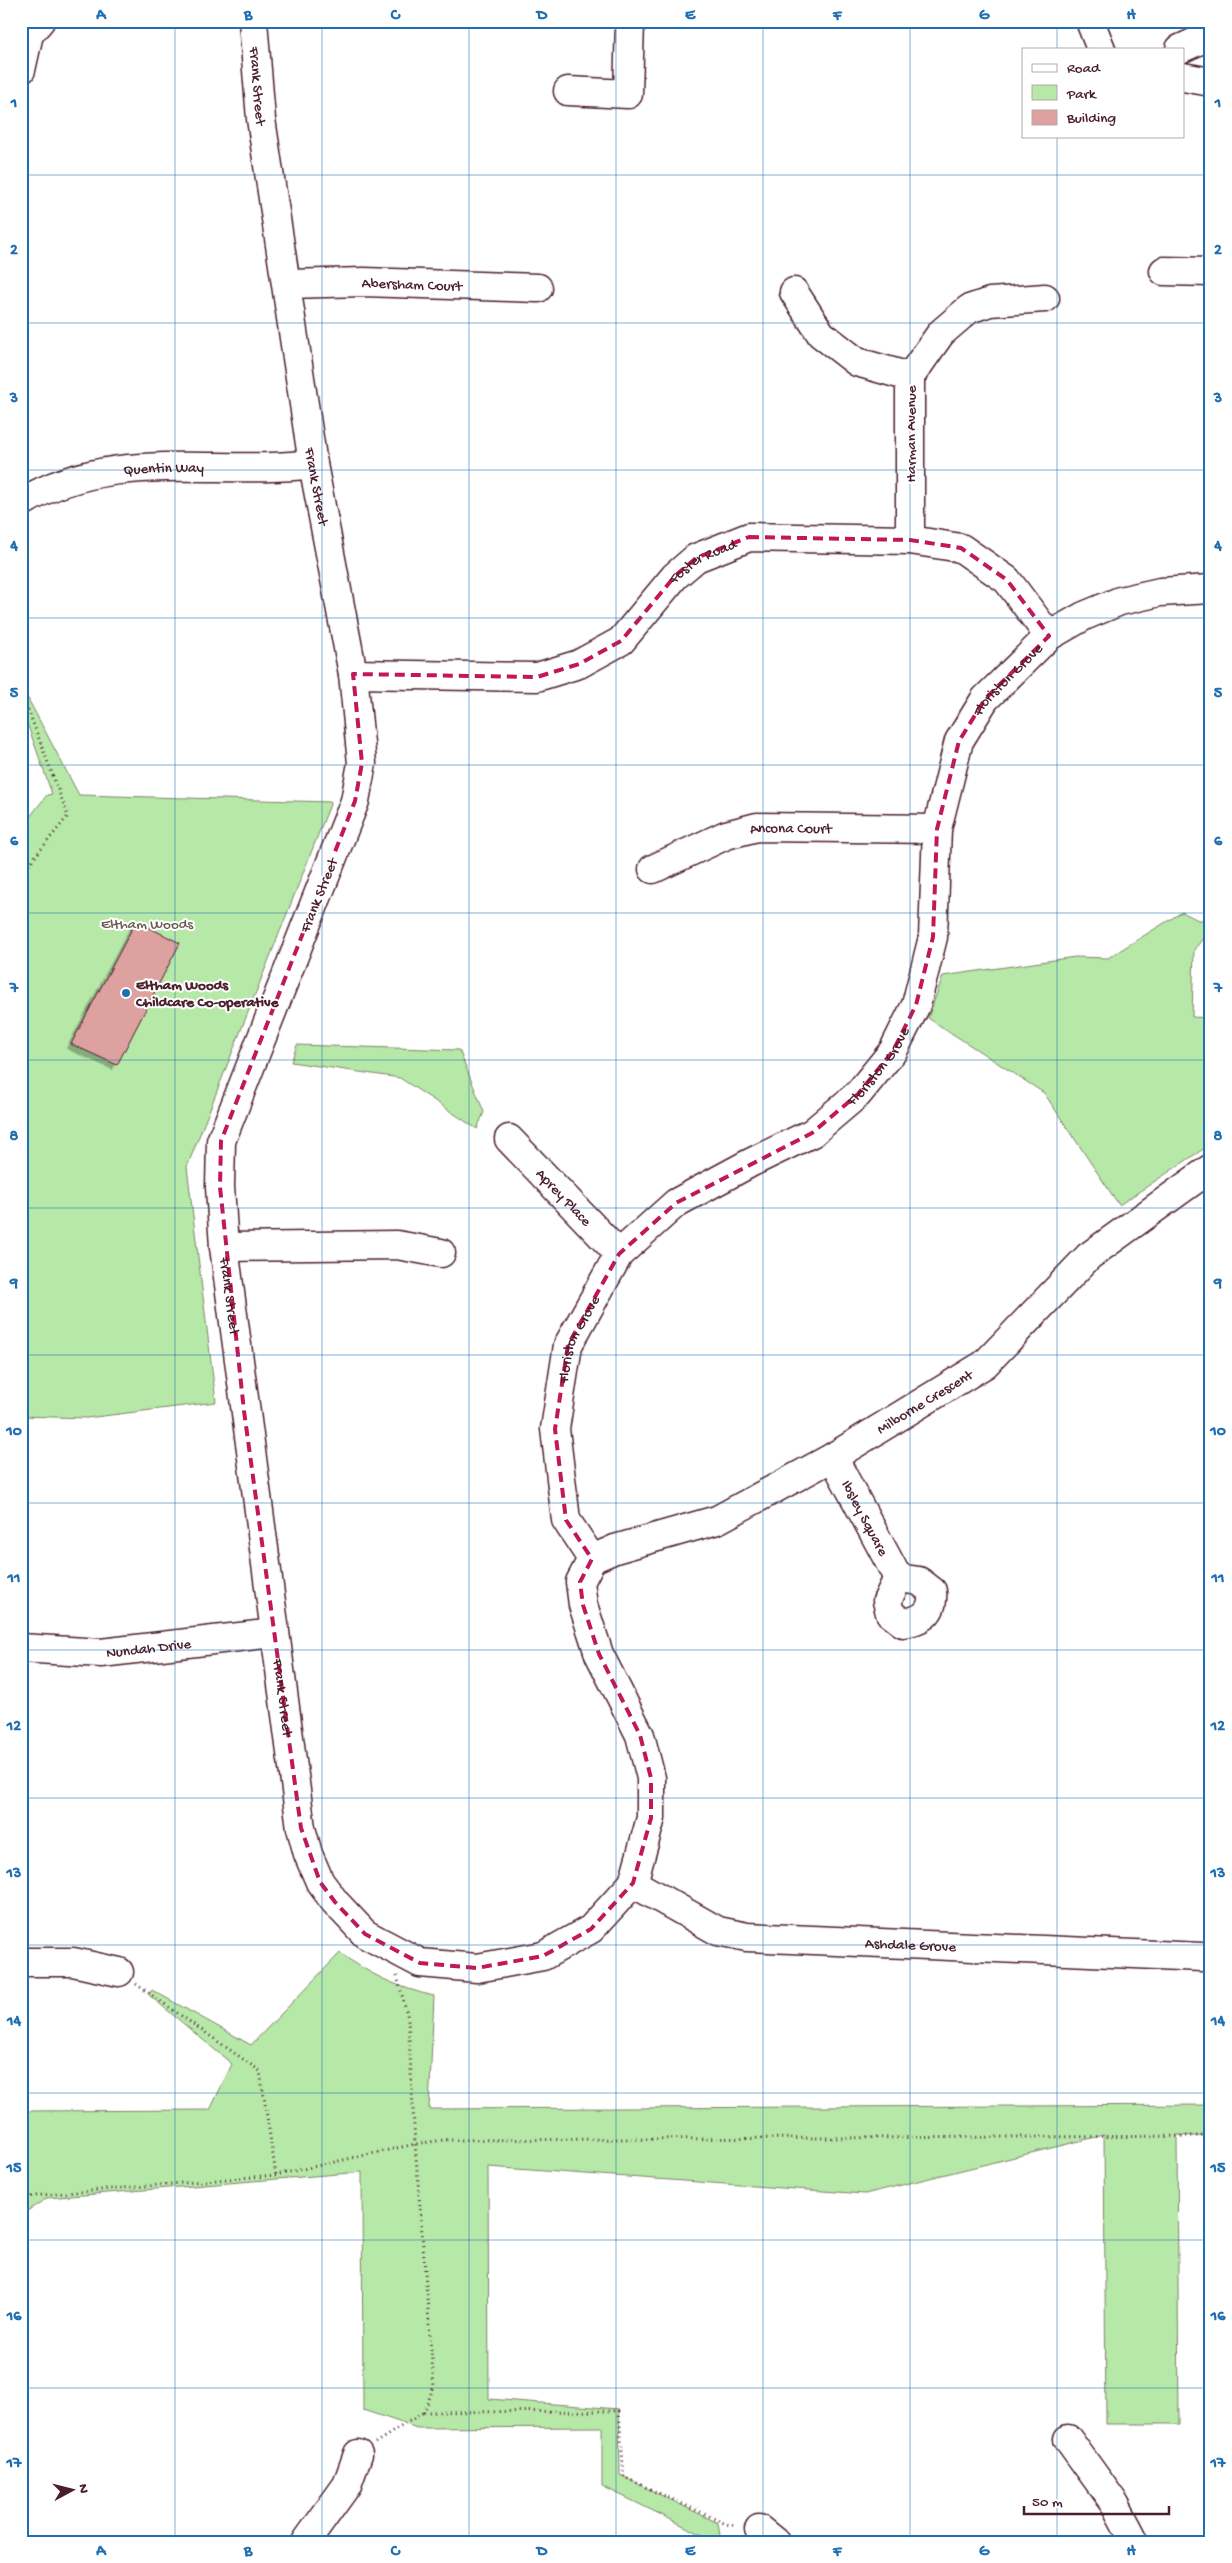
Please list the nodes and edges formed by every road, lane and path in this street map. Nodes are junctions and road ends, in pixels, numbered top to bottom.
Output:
1 (40, 21) edge
2 (253, 21) edge
3 (630, 21) edge
4 (1090, 21) edge
5 (1211, 35) edge
6 (1101, 48) edge
7 (1182, 48) edge
8 (21, 70) edge
9 (1184, 77) edge
10 (1211, 82) edge
11 (568, 91) dead end
12 (1164, 270) dead end
13 (1211, 272) edge
14 (287, 284) junction
15 (538, 288) dead end
16 (794, 292) dead end
17 (1046, 298) dead end
18 (910, 377) junction
19 (313, 464) junction
20 (21, 503) edge
21 (910, 540) junction
22 (1211, 589) edge
23 (1049, 636) junction
24 (353, 674) junction
25 (21, 690) edge
26 (937, 830) junction
27 (653, 869) dead end
28 (21, 874) edge
29 (509, 1138) dead end
30 (1211, 1168) edge
31 (224, 1247) junction
32 (441, 1253) dead end
33 (619, 1254) junction
34 (833, 1457) junction
35 (592, 1559) junction
36 (898, 1578) dead end
37 (274, 1633) junction
38 (21, 1648) edge
39 (633, 1883) junction
40 (389, 1947) junction
41 (1202, 1957) dead end
42 (21, 1962) edge
43 (119, 1972) joint
44 (1211, 2136) edge
45 (415, 2144) junction
46 (276, 2175) junction
47 (21, 2198) edge
48 (424, 2412) junction
49 (1068, 2439) dead end
50 (358, 2454) joint
51 (767, 2535) edge
52 (306, 2542) edge
53 (1135, 2542) edge

1 - 8 street
2 - 14 street, Frank Street
3 - 11 street
4 - 6 street
5 - 7 street
9 - 10 street
12 - 13 street
14 - 15 street, Abersham Court
14 - 19 street, Frank Street
16 - 18 street
17 - 18 street, Harman Avenue
18 - 21 street, Harman Avenue
19 - 20 street, Quentin Way
19 - 24 street, Frank Street
21 - 23 street, Foster Road
21 - 24 street, Foster Road
22 - 23 street, Floriston Grove
23 - 26 street, Floriston Grove
24 - 31 street, Frank Street
25 - 28 path
26 - 27 street, Ancona Court
26 - 33 street, Floriston Grove
29 - 33 street, Aprey Place
30 - 34 street, Milborne Crescent
31 - 32 street
31 - 37 street, Frank Street
33 - 35 street, Floriston Grove
34 - 35 street, Milborne Crescent
34 - 36 street, Ibsley Square
35 - 39 street, Frank Street
37 - 38 street, Nundah Drive
37 - 40 street, Frank Street
39 - 40 street, Frank Street
39 - 41 street, Ashdale Grove
40 - 45 path
42 - 43 street
43 - 46 path
44 - 45 path
45 - 46 path
45 - 48 path
46 - 47 path
48 - 50 path
48 - 51 path
49 - 53 street
50 - 52 street

